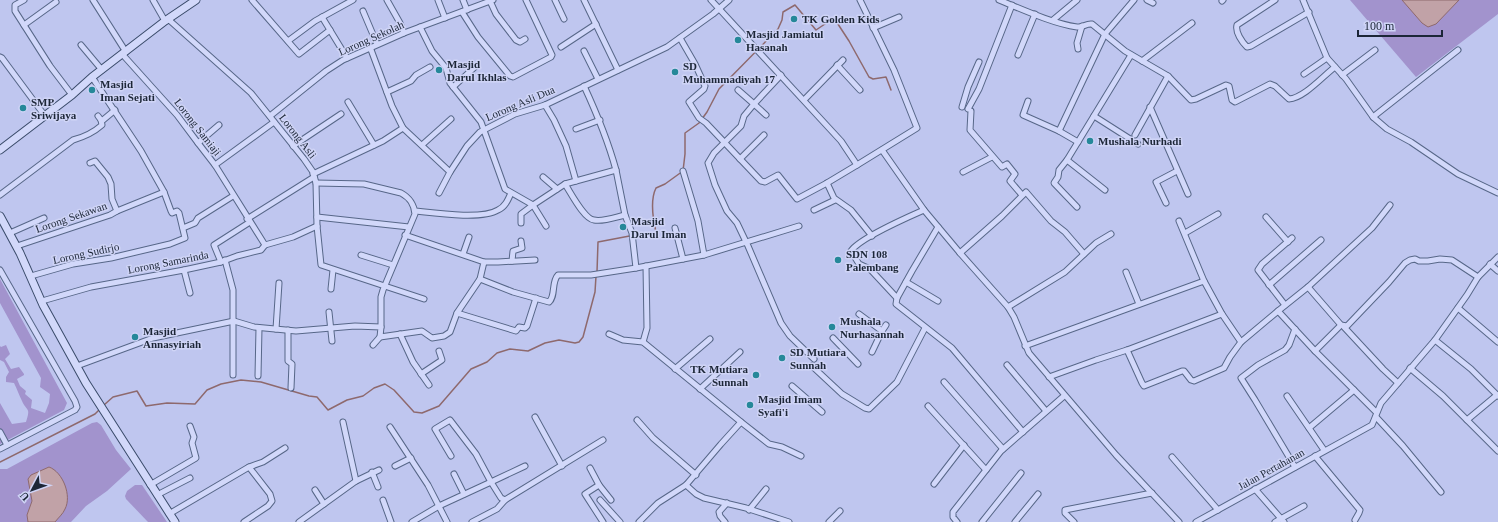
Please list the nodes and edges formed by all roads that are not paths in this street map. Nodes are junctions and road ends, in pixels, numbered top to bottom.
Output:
1 (24, 0) edge
2 (93, 0) edge
3 (153, 0) edge
4 (196, 0) edge
5 (252, 0) edge
6 (353, 0) edge
7 (387, 0) edge
8 (438, 0) edge
9 (463, 0) edge
10 (526, 0) edge
11 (555, 0) edge
12 (584, 0) edge
13 (711, 0) edge
14 (729, 0) edge
15 (860, 0) edge
16 (999, 0) edge
17 (1077, 0) edge
18 (1134, 0) edge
19 (1147, 0) edge
20 (1275, 0) edge
21 (1303, 0) edge
22 (489, 1) edge
23 (56, 2) dead end
24 (1153, 3) dead end
25 (1012, 5) junction
26 (363, 10) dead end
27 (719, 10) junction
28 (464, 11) junction
29 (1309, 12) junction
30 (1035, 14) junction
31 (322, 17) junction
32 (900, 17) dead end
33 (445, 18) junction
34 (564, 19) dead end
35 (167, 20) junction
36 (1053, 20) junction
37 (596, 24) junction
38 (1192, 24) dead end
39 (24, 25) junction
40 (1082, 26) junction
41 (420, 27) junction
42 (873, 28) junction
43 (330, 30) junction
44 (404, 33) junction
45 (1105, 34) junction
46 (680, 38) junction
47 (524, 40) dead end
48 (288, 41) junction
49 (377, 44) junction
50 (81, 45) dead end
51 (370, 47) junction
52 (561, 47) dead end
53 (1078, 49) dead end
54 (1376, 50) dead end
55 (1458, 50) dead end
56 (584, 51) dead end
57 (124, 54) junction
58 (1018, 55) dead end
59 (1131, 55) junction
60 (0, 57) edge
61 (347, 58) junction
62 (1327, 58) junction
63 (843, 60) dead end
64 (1142, 61) junction
65 (979, 62) dead end
66 (837, 65) junction
67 (476, 66) dead end
68 (1335, 66) junction
69 (430, 67) dead end
70 (102, 70) junction
71 (618, 70) junction
72 (1304, 74) dead end
73 (781, 75) junction
74 (1342, 75) junction
75 (1168, 76) junction
76 (92, 77) junction
77 (598, 79) junction
78 (584, 86) junction
79 (453, 87) junction
80 (738, 90) dead end
81 (860, 90) dead end
82 (387, 92) junction
83 (72, 95) junction
84 (804, 100) junction
85 (1028, 101) dead end
86 (348, 102) dead end
87 (754, 104) junction
88 (545, 105) junction
89 (962, 107) dead end
90 (1150, 107) junction
91 (115, 110) junction
92 (342, 114) dead end
93 (766, 115) dead end
94 (45, 116) junction
95 (270, 116) junction
96 (1094, 116) junction
97 (1373, 117) junction
98 (451, 119) dead end
99 (600, 120) junction
100 (274, 122) junction
101 (219, 125) dead end
102 (403, 128) junction
103 (484, 129) junction
104 (576, 130) dead end
105 (1059, 131) junction
106 (1135, 134) dead end
107 (764, 135) dead end
108 (1078, 142) junction
109 (198, 143) junction
110 (725, 143) junction
111 (1138, 144) dead end
112 (374, 145) junction
113 (293, 146) junction
114 (422, 146) junction
115 (0, 150) edge
116 (882, 150) junction
117 (992, 157) junction
118 (740, 159) junction
119 (1067, 160) junction
120 (90, 163) dead end
121 (215, 165) junction
122 (857, 165) junction
123 (616, 170) junction
124 (683, 171) dead end
125 (1177, 171) junction
126 (450, 172) junction
127 (963, 172) dead end
128 (314, 175) junction
129 (543, 177) dead end
130 (576, 181) junction
131 (828, 183) junction
132 (316, 184) junction
133 (565, 184) junction
134 (557, 189) junction
135 (1105, 190) dead end
136 (164, 192) junction
137 (511, 193) junction
138 (1498, 193) edge
139 (439, 194) dead end
140 (1022, 194) junction
141 (1188, 194) dead end
142 (0, 195) edge
143 (233, 196) junction
144 (835, 200) junction
145 (1166, 203) dead end
146 (533, 205) junction
147 (1390, 205) dead end
148 (1077, 207) dead end
149 (814, 210) dead end
150 (924, 210) junction
151 (117, 211) junction
152 (415, 212) junction
153 (1218, 214) dead end
154 (625, 215) junction
155 (0, 216) edge
156 (317, 217) junction
157 (1266, 217) dead end
158 (44, 218) dead end
159 (248, 220) junction
160 (1179, 221) dead end
161 (521, 223) dead end
162 (317, 226) junction
163 (546, 226) dead end
164 (799, 226) dead end
165 (409, 227) junction
166 (938, 227) junction
167 (183, 228) junction
168 (675, 228) dead end
169 (10, 233) junction
170 (1111, 234) dead end
171 (1185, 234) junction
172 (405, 235) junction
173 (872, 236) junction
174 (469, 237) dead end
175 (1321, 240) dead end
176 (521, 241) dead end
177 (747, 242) junction
178 (265, 245) junction
179 (17, 246) junction
180 (960, 253) junction
181 (463, 254) junction
182 (1084, 254) junction
183 (361, 255) dead end
184 (704, 255) junction
185 (1498, 257) edge
186 (683, 259) junction
187 (535, 260) dead end
188 (223, 261) junction
189 (512, 261) junction
190 (484, 262) junction
191 (1490, 264) junction
192 (393, 265) junction
193 (646, 266) junction
194 (636, 268) junction
195 (0, 270) edge
196 (184, 270) junction
197 (333, 270) junction
198 (1498, 271) edge
199 (1126, 272) dead end
200 (31, 276) junction
201 (1478, 277) junction
202 (480, 279) junction
203 (1204, 281) junction
204 (906, 282) junction
205 (279, 283) dead end
206 (385, 285) junction
207 (1269, 285) junction
208 (1308, 287) junction
209 (331, 289) dead end
210 (190, 294) dead end
211 (536, 298) junction
212 (897, 298) junction
213 (424, 299) dead end
214 (42, 301) junction
215 (938, 302) dead end
216 (1139, 304) junction
217 (1285, 305) junction
218 (1008, 307) junction
219 (1458, 308) junction
220 (1278, 311) junction
221 (329, 312) dead end
222 (457, 313) junction
223 (859, 314) dead end
224 (1222, 314) junction
225 (234, 321) junction
226 (886, 325) dead end
227 (1343, 326) junction
228 (381, 327) junction
229 (259, 328) junction
230 (330, 328) junction
231 (925, 328) junction
232 (276, 329) junction
233 (1295, 329) junction
234 (288, 330) junction
235 (882, 331) junction
236 (400, 334) junction
237 (609, 334) dead end
238 (380, 337) junction
239 (833, 338) dead end
240 (710, 339) dead end
241 (1434, 340) junction
242 (332, 341) dead end
243 (643, 342) junction
244 (1241, 342) junction
245 (1498, 342) edge
246 (373, 344) dead end
247 (1025, 346) junction
248 (1127, 350) junction
249 (439, 351) dead end
250 (1315, 351) junction
251 (740, 352) dead end
252 (872, 352) dead end
253 (814, 359) dead end
254 (858, 364) dead end
255 (1006, 365) dead end
256 (77, 366) junction
257 (812, 366) dead end
258 (1410, 368) junction
259 (675, 369) junction
260 (421, 374) junction
261 (233, 375) dead end
262 (258, 376) dead end
263 (1049, 378) junction
264 (944, 382) dead end
265 (1398, 383) junction
266 (429, 385) dead end
267 (792, 386) dead end
268 (291, 388) dead end
269 (700, 390) junction
270 (1354, 390) junction
271 (1498, 395) edge
272 (1064, 396) junction
273 (1287, 396) dead end
274 (928, 406) dead end
275 (1046, 411) junction
276 (822, 412) dead end
277 (1376, 415) junction
278 (535, 417) dead end
279 (637, 420) dead end
280 (1467, 420) junction
281 (342, 422) dead end
282 (741, 422) junction
283 (190, 426) dead end
284 (390, 427) dead end
285 (1309, 428) junction
286 (0, 432) edge
287 (1023, 432) junction
288 (604, 440) dead end
289 (7, 445) junction
290 (964, 445) junction
291 (286, 448) dead end
292 (0, 449) edge
293 (1003, 449) junction
294 (1324, 450) junction
295 (1498, 451) edge
296 (451, 456) dead end
297 (801, 456) dead end
298 (1315, 456) junction
299 (1172, 457) dead end
300 (411, 458) junction
301 (395, 466) dead end
302 (525, 466) dead end
303 (562, 466) junction
304 (1295, 467) junction
305 (249, 468) junction
306 (590, 468) dead end
307 (379, 470) dead end
308 (986, 470) junction
309 (372, 472) junction
310 (1021, 473) dead end
311 (454, 474) dead end
312 (696, 475) junction
313 (190, 478) dead end
314 (356, 481) junction
315 (491, 482) junction
316 (934, 484) dead end
317 (150, 485) junction
318 (599, 485) junction
319 (686, 485) junction
320 (378, 487) dead end
321 (766, 489) dead end
322 (1255, 489) junction
323 (315, 490) dead end
324 (1441, 492) dead end
325 (1152, 493) junction
326 (464, 494) junction
327 (1038, 494) dead end
328 (157, 495) junction
329 (383, 500) dead end
330 (505, 500) junction
331 (600, 500) dead end
332 (611, 500) dead end
333 (727, 503) junction
334 (324, 504) junction
335 (439, 506) junction
336 (1304, 506) dead end
337 (749, 510) junction
338 (1218, 510) junction
339 (840, 511) dead end
340 (169, 514) junction
341 (1282, 520) edge
342 (1355, 520) dead end
343 (175, 522) edge
344 (244, 522) edge
345 (300, 522) edge
346 (391, 522) edge
347 (412, 522) edge
348 (447, 522) edge
349 (472, 522) edge
350 (603, 522) edge
351 (620, 522) edge
352 (639, 522) edge
353 (725, 522) edge
354 (789, 522) edge
355 (829, 522) edge
356 (957, 522) edge
357 (982, 522) edge
358 (1015, 522) edge
359 (1074, 522) edge
360 (1179, 522) edge
361 (1196, 522) edge
362 (1275, 522) edge

1 - 39 street
2 - 57 street, Lorong Samiaji
3 - 35 street, Lorong Asli
4 - 35 main road
5 - 48 street
6 - 31 street
7 - 44 street
8 - 33 street
9 - 28 street
10 - 28 street
11 - 34 street
12 - 37 street
13 - 27 street
14 - 27 street, Lorong Asli Dua
15 - 42 street
16 - 25 street
17 - 36 street
18 - 45 street
19 - 24 street
20 - 29 street
21 - 29 street
22 - 28 street, Lorong Sekolah
22 - 47 street
23 - 39 street
25 - 30 street
25 - 117 street
26 - 49 street
27 - 46 street, Lorong Asli Dua
27 - 73 street
28 - 33 street, Lorong Sekolah
29 - 62 street
30 - 36 street
30 - 58 street
31 - 43 street
31 - 48 street
32 - 42 street
33 - 41 street, Lorong Sekolah
35 - 57 main road
35 - 95 street, Lorong Asli
36 - 40 street
37 - 52 street
37 - 71 street
38 - 64 street
39 - 83 street
40 - 45 street
40 - 53 street
41 - 44 street, Lorong Sekolah
41 - 79 street
42 - 116 street
43 - 48 street
43 - 61 street
44 - 49 street, Lorong Sekolah
45 - 59 street
45 - 105 street
46 - 71 street, Lorong Asli Dua
46 - 110 street
49 - 51 street, Lorong Sekolah
50 - 70 street
51 - 61 street, Lorong Sekolah
51 - 82 street
54 - 74 street
55 - 97 street
56 - 77 street
57 - 70 main road
57 - 109 street, Lorong Samiaji
59 - 64 street
59 - 96 street
60 - 94 street
61 - 95 street, Lorong Sekolah
62 - 68 street
62 - 72 street
63 - 66 street
64 - 75 street
65 - 89 street
66 - 81 street
66 - 84 street
67 - 79 street
68 - 74 street
68 - 75 street
69 - 82 street
70 - 76 main road
71 - 77 street, Lorong Asli Dua
73 - 84 street
73 - 87 street
74 - 97 street
75 - 90 street
76 - 83 main road
76 - 91 street
77 - 78 street, Lorong Asli Dua
78 - 88 street, Lorong Asli Dua
78 - 99 street
79 - 103 street
80 - 87 street
82 - 102 street
83 - 94 main road
84 - 122 street
85 - 105 street
86 - 112 street
87 - 93 street
87 - 110 street
88 - 103 street, Lorong Asli Dua
88 - 130 street
90 - 106 street
90 - 125 street
91 - 136 street
91 - 142 street
92 - 113 street
94 - 115 main road
95 - 100 street, Lorong Asli
96 - 108 street
96 - 111 street
97 - 138 street
98 - 114 street
99 - 104 street
99 - 123 street
100 - 113 street, Lorong Asli
100 - 121 street
101 - 109 street
102 - 112 street
102 - 114 street
103 - 126 street, Lorong Asli Dua
103 - 137 street
105 - 108 street
107 - 118 street
108 - 119 street
109 - 121 street, Lorong Samiaji
110 - 118 street
110 - 177 street
112 - 128 street
113 - 128 street, Lorong Asli
114 - 126 street
116 - 122 street
116 - 150 street
117 - 127 street
117 - 140 street
118 - 131 street
119 - 135 street
119 - 148 street
120 - 151 street, Lorong Sekawan
121 - 143 street, Lorong Samiaji
122 - 131 street
123 - 130 street
123 - 154 street
124 - 184 street
125 - 141 street
125 - 145 street
126 - 139 street, Lorong Asli Dua
128 - 132 street, Lorong Asli
128 - 159 street
129 - 134 street
130 - 133 street
131 - 144 street
132 - 152 street
132 - 156 street, Lorong Asli
133 - 134 street
133 - 154 street
134 - 146 street
136 - 151 street
136 - 167 street
137 - 146 street
137 - 152 street
140 - 180 street
140 - 182 street
143 - 159 street, Lorong Samiaji
143 - 167 street
144 - 149 street
144 - 173 street
146 - 161 street
146 - 163 street
147 - 208 street
150 - 166 street
150 - 173 street
151 - 179 street, Lorong Sekawan
152 - 165 street
153 - 171 street
154 - 194 street
155 - 169 main road
156 - 162 street, Lorong Asli
156 - 165 street
157 - 207 street
158 - 169 street
159 - 178 street
159 - 188 street
160 - 171 street
162 - 178 street, Lorong Samarinda
162 - 197 street, Lorong Asli
164 - 177 street
165 - 172 street
166 - 180 street
166 - 204 street
167 - 200 street, Lorong Sudirjo
168 - 186 street
169 - 179 main road
170 - 182 street
171 - 203 street
172 - 181 street
172 - 192 street
173 - 212 street
174 - 181 street
175 - 207 street
176 - 189 street
177 - 184 street
177 - 253 street
178 - 188 street, Lorong Samarinda
179 - 200 main road
180 - 218 street
181 - 190 street
182 - 218 street
183 - 192 street
184 - 186 street
185 - 191 street, Jalan Pertahanan
186 - 193 street
187 - 189 street
188 - 196 street, Lorong Samarinda
188 - 225 street
189 - 190 street
190 - 202 street
191 - 198 street
191 - 201 street, Jalan Pertahanan
192 - 206 street
193 - 194 street
193 - 243 street
194 - 211 street
195 - 289 street
196 - 210 street
196 - 214 street, Lorong Samarinda
197 - 206 street, Lorong Asli
197 - 209 street
199 - 216 street
200 - 214 main road
201 - 219 street, Jalan Pertahanan
201 - 227 street
202 - 211 street
202 - 222 street
203 - 216 street
203 - 224 street
204 - 212 street
204 - 215 street
205 - 232 street
206 - 213 street, Lorong Asli
206 - 228 street
207 - 217 street
208 - 217 street
208 - 227 street
211 - 222 street
212 - 231 street
214 - 256 main road
216 - 247 street
217 - 220 street
218 - 247 street
219 - 241 street, Jalan Pertahanan
219 - 245 street
220 - 233 street
220 - 244 street
221 - 230 street
222 - 236 street
223 - 235 street
224 - 244 street
224 - 248 street
225 - 229 street
225 - 256 street
225 - 261 street
226 - 235 street
227 - 250 street
227 - 265 street
228 - 230 street
228 - 238 street
229 - 232 street
229 - 262 street
230 - 234 street
230 - 242 street
231 - 257 street
231 - 287 street
232 - 234 street
233 - 250 street
233 - 304 street
234 - 268 street
235 - 252 street
236 - 238 street
236 - 260 street
237 - 243 street
238 - 246 street
239 - 254 street
240 - 259 street
241 - 258 street, Jalan Pertahanan
241 - 271 street
243 - 259 street
244 - 248 street
247 - 263 street
248 - 263 street
249 - 260 street
250 - 270 street
251 - 269 street
255 - 275 street
256 - 317 main road
258 - 265 street, Jalan Pertahanan
258 - 280 street
259 - 269 street
260 - 266 street
263 - 272 street
264 - 293 street
265 - 277 street, Jalan Pertahanan
267 - 276 street
269 - 282 street
270 - 277 street
270 - 285 street
271 - 280 street
272 - 275 street
272 - 325 street
273 - 285 street
274 - 290 street
275 - 287 street
277 - 294 street, Jalan Pertahanan
277 - 324 street
278 - 303 street
279 - 312 street
280 - 295 street
281 - 314 street
282 - 297 street
282 - 312 street
283 - 317 street
284 - 300 street
285 - 294 street
286 - 289 street
287 - 293 street
288 - 303 street
289 - 292 street
290 - 308 street
290 - 316 street
291 - 305 street
293 - 308 street
294 - 298 street, Jalan Pertahanan
296 - 315 street
298 - 304 street, Jalan Pertahanan
298 - 342 street
299 - 338 street
300 - 301 street
300 - 335 street
302 - 315 street
303 - 330 street
304 - 322 street, Jalan Pertahanan
305 - 340 street
305 - 344 street
306 - 318 street
307 - 309 street
308 - 356 street
309 - 314 street
309 - 320 street
310 - 357 street
311 - 326 street
312 - 319 street
313 - 328 street
314 - 334 street
315 - 326 street
315 - 330 street
317 - 328 main road
318 - 332 street
318 - 350 street
319 - 333 street
319 - 352 street
321 - 337 street
322 - 338 street, Jalan Pertahanan
322 - 341 street
323 - 334 street
325 - 359 street
325 - 360 street
326 - 335 street
327 - 358 street
328 - 340 main road
329 - 346 street
330 - 349 street
331 - 351 street
333 - 337 street
333 - 353 street
334 - 345 street
335 - 347 street
335 - 348 street
336 - 341 street
337 - 354 street
338 - 361 street, Jalan Pertahanan
339 - 355 street
340 - 343 main road
341 - 362 street

